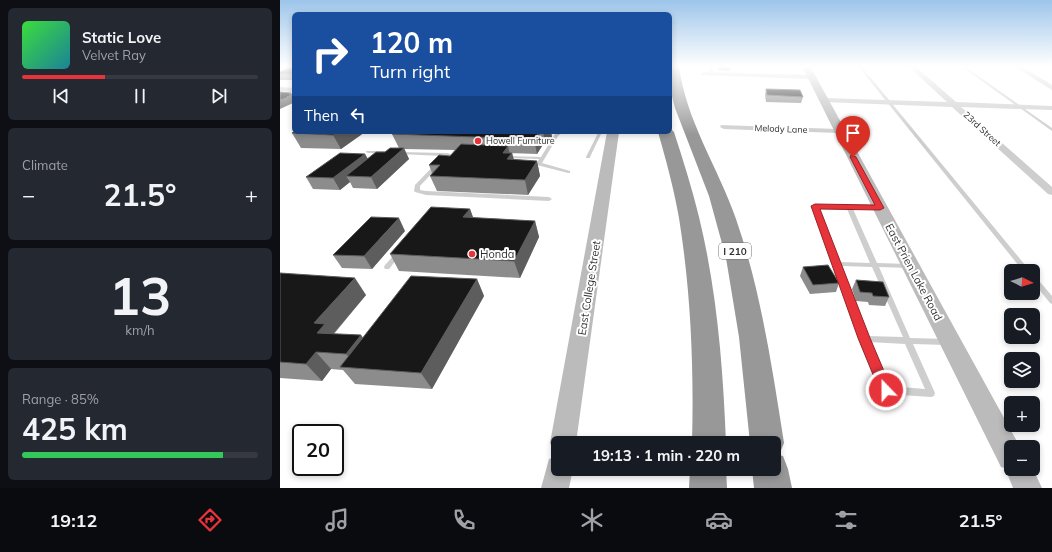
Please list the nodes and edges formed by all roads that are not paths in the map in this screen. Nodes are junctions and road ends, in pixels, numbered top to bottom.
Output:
1 (676, 89) edge
2 (818, 89) edge
3 (877, 89) edge
4 (936, 89) edge
5 (994, 89) edge
6 (280, 90) edge
7 (292, 90) edge
8 (824, 100) junction
9 (888, 102) junction
10 (954, 105) junction
11 (1020, 107) junction
12 (1052, 108) edge
13 (724, 127) dead end
14 (1052, 130) edge
15 (840, 131) junction
16 (558, 134) edge
17 (605, 134) edge
18 (606, 134) edge
19 (667, 134) edge
20 (368, 152) dead end
21 (448, 154) junction
22 (456, 155) edge
23 (503, 156) edge
24 (588, 157) dead end
25 (542, 158) junction
26 (568, 172) dead end
27 (1052, 192) edge
28 (549, 199) dead end
29 (849, 207) junction
30 (880, 208) junction
31 (402, 250) edge
32 (838, 264) junction
33 (1021, 264) edge
34 (875, 265) junction
35 (911, 266) junction
36 (387, 267) dead end
37 (1040, 286) edge
38 (1052, 301) edge
39 (864, 338) junction
40 (908, 341) junction
41 (950, 342) junction
42 (564, 436) edge
43 (709, 436) edge
44 (766, 436) edge
45 (1004, 444) edge
46 (558, 476) edge
47 (708, 476) edge
48 (771, 476) edge
49 (1022, 476) edge
50 (556, 488) edge
51 (708, 488) edge
52 (773, 488) edge
53 (1028, 488) edge

1 - 44 highway, I 210
2 - 8 street, East Prien Lake Road
3 - 9 lane
4 - 10 street, 23rd Street
5 - 11 lane
6 - 7 street
8 - 9 street
8 - 15 street, East Prien Lake Road
9 - 10 street
9 - 33 lane
10 - 11 street
10 - 27 street, 23rd Street
11 - 12 street
11 - 14 lane
13 - 15 street, Melody Lane
15 - 30 street, East Prien Lake Road
16 - 25 lane
17 - 24 lane
18 - 42 street, East College Street
19 - 43 highway
20 - 21 lane
21 - 22 lane
21 - 28 lane
23 - 25 lane
25 - 26 lane
29 - 30 lane
29 - 32 lane
29 - 34 lane
30 - 35 street, East Prien Lake Road
31 - 36 lane
32 - 34 lane
32 - 39 lane
34 - 35 lane
34 - 40 lane
35 - 41 street, East Prien Lake Road
37 - 38 lane
39 - 40 lane
39 - 40 lane
40 - 41 lane
41 - 45 street, East Prien Lake Road
46 - 50 street
47 - 51 highway
48 - 52 highway
49 - 53 street

